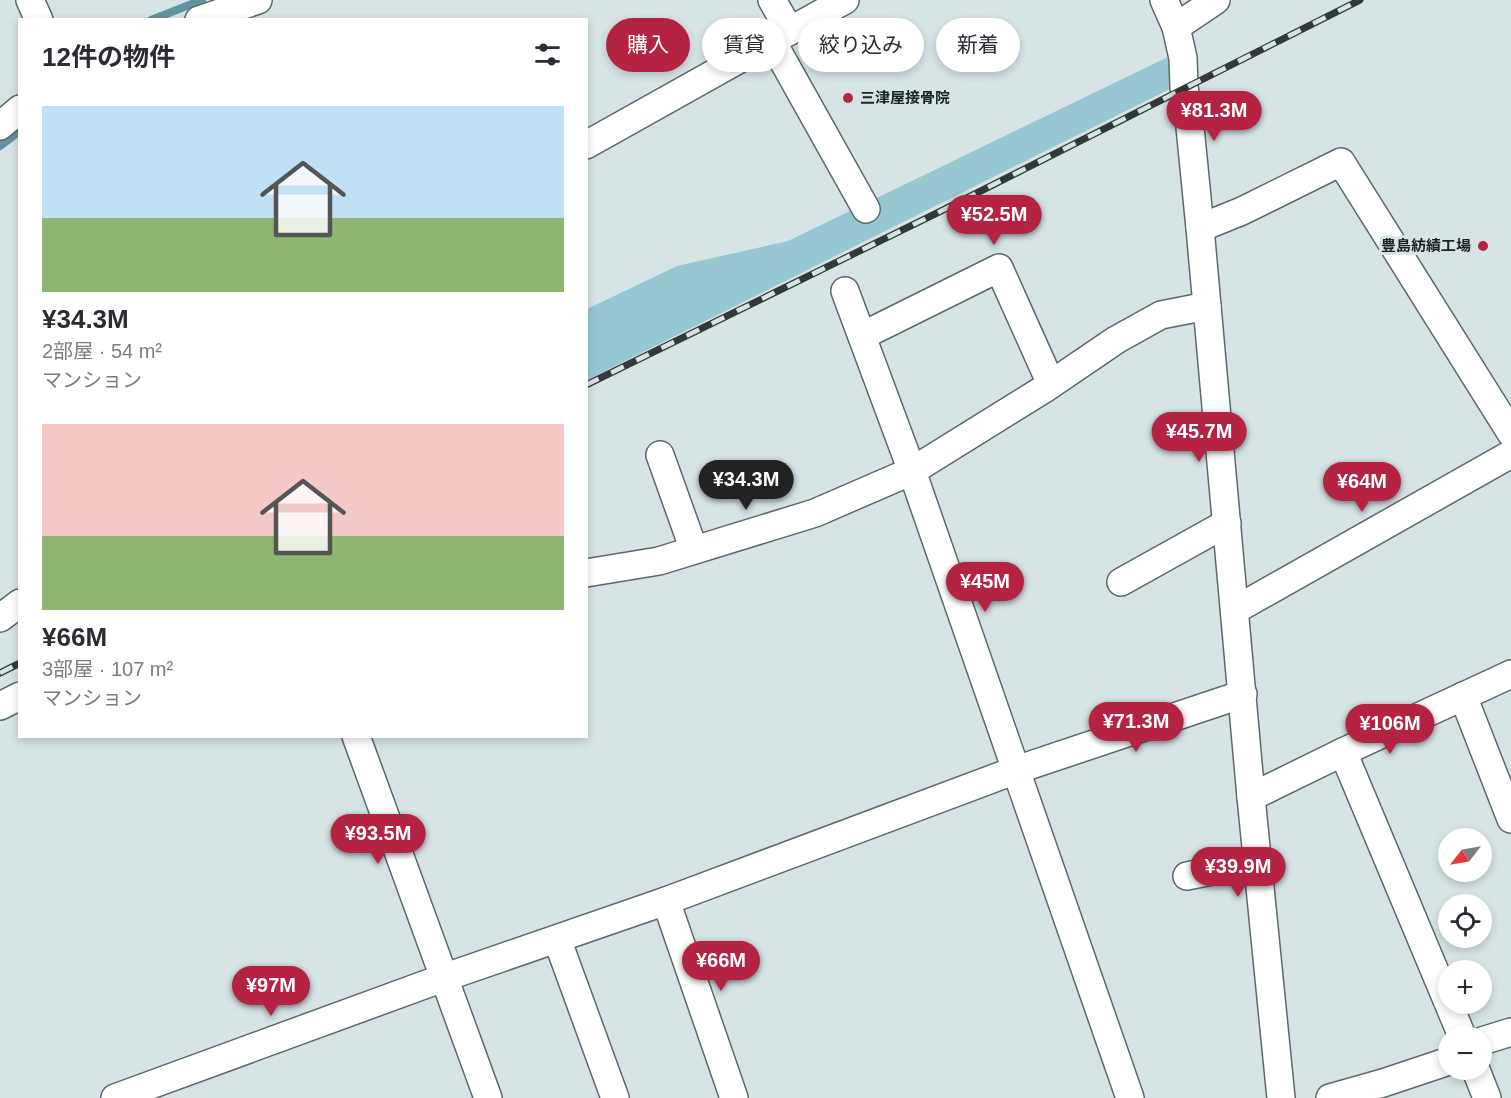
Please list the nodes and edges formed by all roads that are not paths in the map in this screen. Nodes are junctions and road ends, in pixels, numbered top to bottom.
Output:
1 (30, 0) edge
2 (258, 0) edge
3 (772, 0) edge
4 (845, 0) edge
5 (1164, 0) edge
6 (1216, 0) edge
7 (38, 18) edge
8 (205, 18) edge
9 (776, 18) edge
10 (1176, 27) junction
11 (786, 33) edge
12 (786, 46) edge
13 (717, 72) edge
14 (18, 111) edge
15 (0, 126) edge
16 (588, 144) edge
17 (866, 209) dead end
18 (1200, 228) junction
19 (845, 291) dead end
20 (1207, 306) junction
21 (862, 336) junction
22 (1051, 384) junction
23 (1511, 433) edge
24 (1511, 454) edge
25 (660, 455) dead end
26 (912, 471) junction
27 (1227, 523) junction
28 (694, 550) junction
29 (588, 573) edge
30 (1121, 582) dead end
31 (18, 604) edge
32 (1235, 610) junction
33 (0, 618) edge
34 (1511, 674) edge
35 (1243, 694) junction
36 (1463, 696) junction
37 (18, 697) edge
38 (0, 706) edge
39 (357, 738) edge
40 (1343, 752) junction
41 (1016, 770) junction
42 (1251, 797) junction
43 (1511, 819) edge
44 (1257, 862) junction
45 (1187, 876) dead end
46 (666, 901) junction
47 (557, 939) junction
48 (443, 978) junction
49 (1458, 1026) edge
50 (1511, 1032) edge
51 (1492, 1038) edge
52 (1438, 1065) edge
53 (1480, 1080) edge
54 (115, 1098) edge
55 (488, 1098) edge
56 (615, 1098) edge
57 (734, 1098) edge
58 (1130, 1098) edge
59 (1281, 1098) edge
60 (1330, 1098) edge
61 (1487, 1098) edge

1 - 7 street
2 - 8 street
3 - 9 street
4 - 11 street
5 - 10 street
6 - 10 street
10 - 18 street
12 - 17 street
13 - 16 street
14 - 15 street
18 - 20 street
18 - 23 street
19 - 21 street
20 - 22 street
20 - 27 street
21 - 22 street
21 - 26 street
22 - 26 street
24 - 32 street
25 - 28 street
26 - 28 street
26 - 41 street
27 - 30 street
27 - 32 street
28 - 29 street
31 - 33 street
32 - 35 street
34 - 36 street
35 - 41 street
35 - 42 street
36 - 40 street
36 - 43 street
37 - 38 street
39 - 48 street
40 - 42 street
40 - 49 street
41 - 46 street
41 - 58 street
42 - 44 street
44 - 45 street
44 - 59 street
46 - 47 street
46 - 57 street
47 - 48 street
47 - 56 street
48 - 54 street
48 - 55 street
50 - 51 street
52 - 60 street
53 - 61 street

